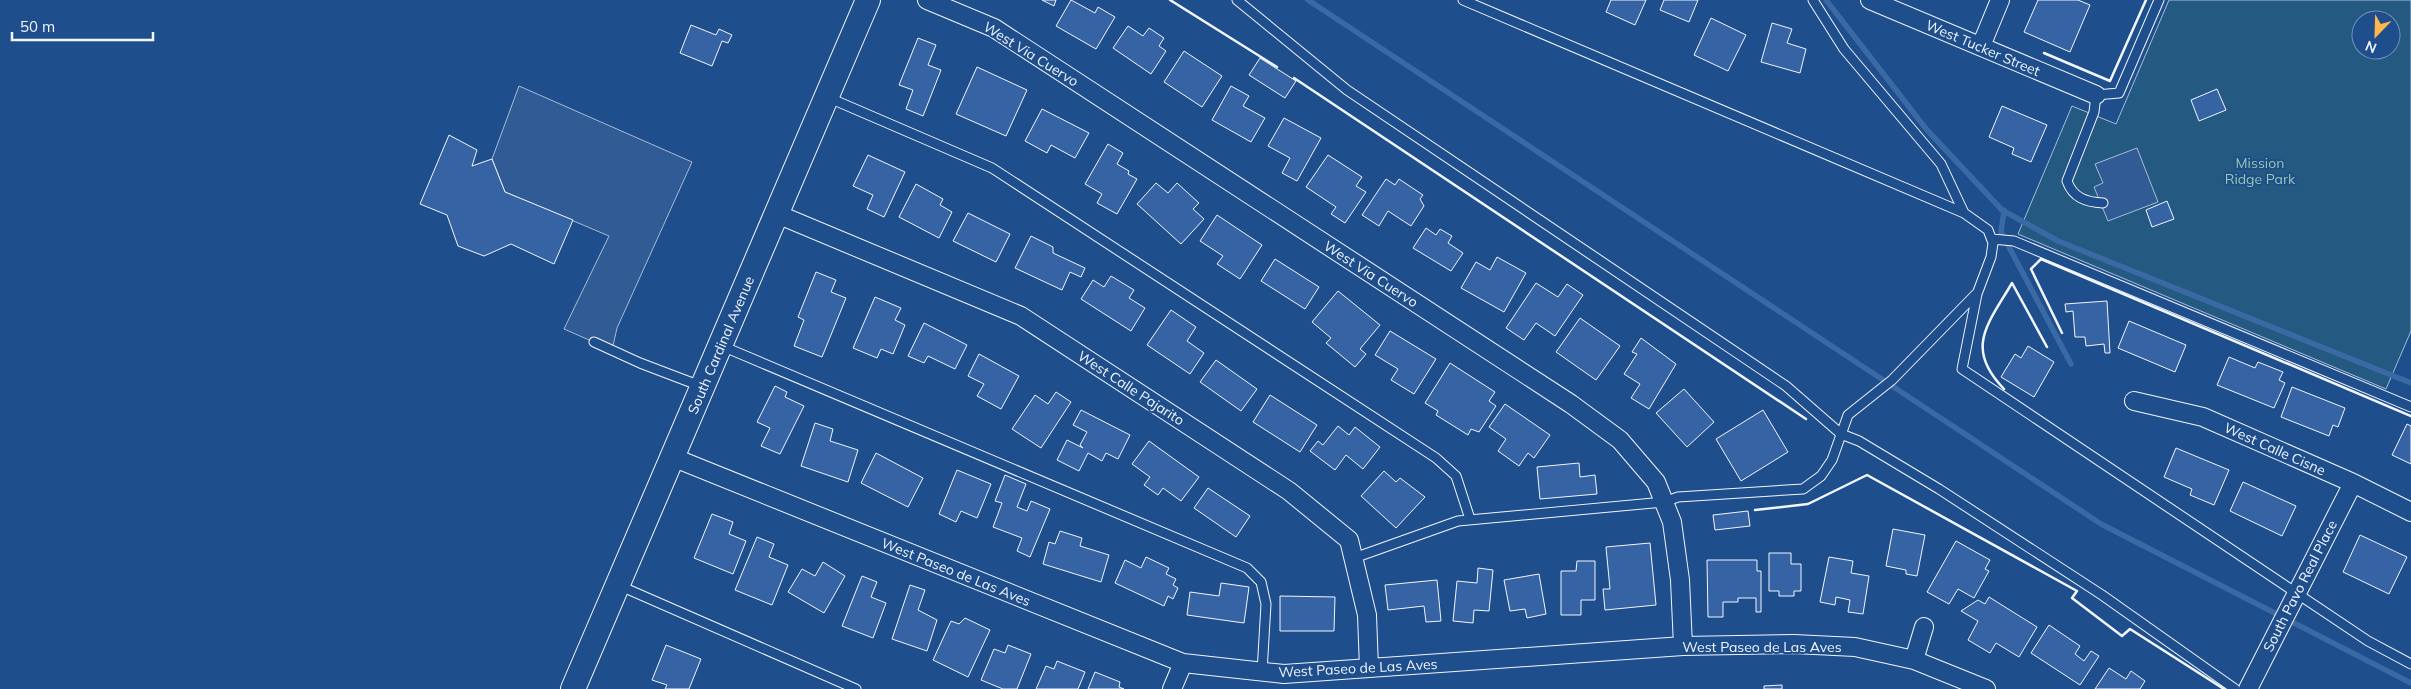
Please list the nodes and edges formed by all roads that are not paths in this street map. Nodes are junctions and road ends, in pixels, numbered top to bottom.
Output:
1 (868, 0) edge
2 (927, 0) edge
3 (1238, 0) edge
4 (1463, 0) edge
5 (1813, 0) edge
6 (1870, 0) edge
7 (2000, 0) edge
8 (2159, 0) edge
9 (1981, 46) junction
10 (2096, 95) junction
11 (826, 97) junction
12 (2103, 203) dead end
13 (1964, 213) junction
14 (777, 214) junction
15 (1992, 240) junction
16 (1976, 294) junction
17 (594, 342) dead end
18 (722, 346) junction
19 (703, 387) junction
20 (2134, 401) dead end
21 (2411, 407) edge
22 (1841, 434) junction
23 (672, 458) junction
24 (2352, 483) junction
25 (1664, 502) junction
26 (2411, 512) edge
27 (1470, 520) junction
28 (1354, 558) junction
29 (618, 585) junction
30 (2297, 592) junction
31 (1924, 627) dead end
32 (1683, 646) junction
33 (1914, 660) junction
34 (1182, 663) junction
35 (2411, 664) edge
36 (1369, 668) junction
37 (1262, 672) junction
38 (573, 689) edge
39 (856, 689) edge
40 (1172, 689) edge
41 (1986, 689) edge
42 (2235, 689) edge
43 (2248, 689) edge

1 - 11 main road, South Cardinal Avenue
2 - 25 street, West Via Cuervo
3 - 22 lane
4 - 13 lane
5 - 13 lane
6 - 9 street, West Tucker Street
7 - 9 street
8 - 10 lane
9 - 10 street, West Tucker Street
10 - 12 lane
11 - 14 main road, South Cardinal Avenue
11 - 27 lane
13 - 15 lane
14 - 18 main road, South Cardinal Avenue
14 - 28 street, West Calle Pajarito
15 - 16 lane
15 - 21 lane
16 - 22 lane
16 - 30 lane
17 - 19 lane
18 - 19 main road, South Cardinal Avenue
18 - 37 lane
19 - 23 main road, South Cardinal Avenue
20 - 24 street, West Calle Cisne
22 - 25 lane
22 - 42 lane
23 - 29 main road, South Cardinal Avenue
23 - 34 street, West Paseo de Las Aves
24 - 26 street, West Calle Cisne
24 - 30 street, South Pavo Real Place
25 - 27 lane
25 - 32 street, West Via Cuervo
27 - 28 lane
28 - 36 street, West Calle Pajarito
29 - 38 main road, South Cardinal Avenue
29 - 39 lane
30 - 35 lane
30 - 43 street, South Pavo Real Place
31 - 33 street
32 - 33 street, West Paseo de Las Aves
32 - 36 street, West Paseo de Las Aves
33 - 41 street, West Paseo de Las Aves
34 - 37 street, West Paseo de Las Aves
34 - 40 street
36 - 37 street, West Paseo de Las Aves

